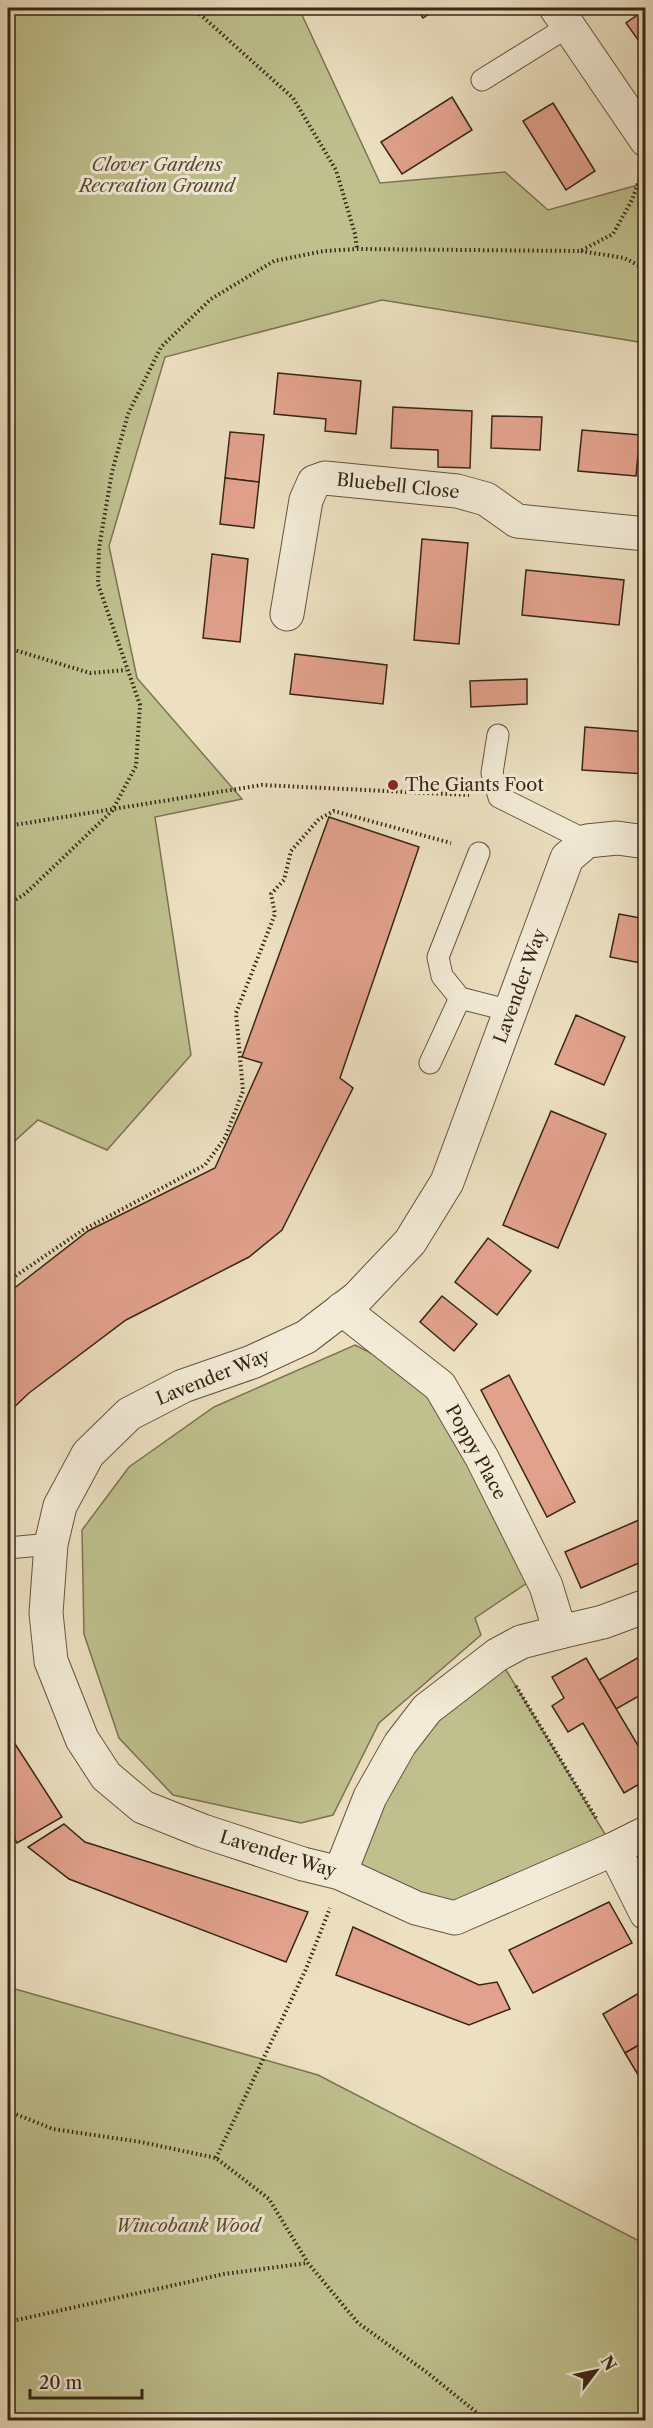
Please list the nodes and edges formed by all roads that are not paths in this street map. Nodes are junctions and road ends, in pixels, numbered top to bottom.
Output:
1 (562, 17) edge
2 (482, 80) dead end
3 (644, 156) edge
4 (645, 534) edge
5 (287, 614) dead end
6 (498, 735) dead end
7 (587, 841) junction
8 (645, 842) edge
9 (479, 853) road end
10 (460, 998) junction
11 (511, 1011) junction
12 (430, 1063) dead end
13 (342, 1309) junction
14 (51, 1544) junction
15 (8, 1548) edge
16 (645, 1606) edge
17 (560, 1632) junction
18 (645, 1833) edge
19 (615, 1850) junction
20 (340, 1873) junction
21 (645, 1913) edge

1 - 2 lane
1 - 3 street
4 - 5 street, Bluebell Close
6 - 7 lane
7 - 8 street
7 - 11 street, Lavender Way
9 - 10 lane
10 - 11 lane
10 - 12 lane
11 - 13 street, Lavender Way
13 - 14 street, Lavender Way
13 - 17 street, Poppy Place
14 - 15 lane
14 - 20 street, Lavender Way
16 - 17 street
17 - 20 street
18 - 19 street, Lavender Way
19 - 20 street, Lavender Way
19 - 21 street

